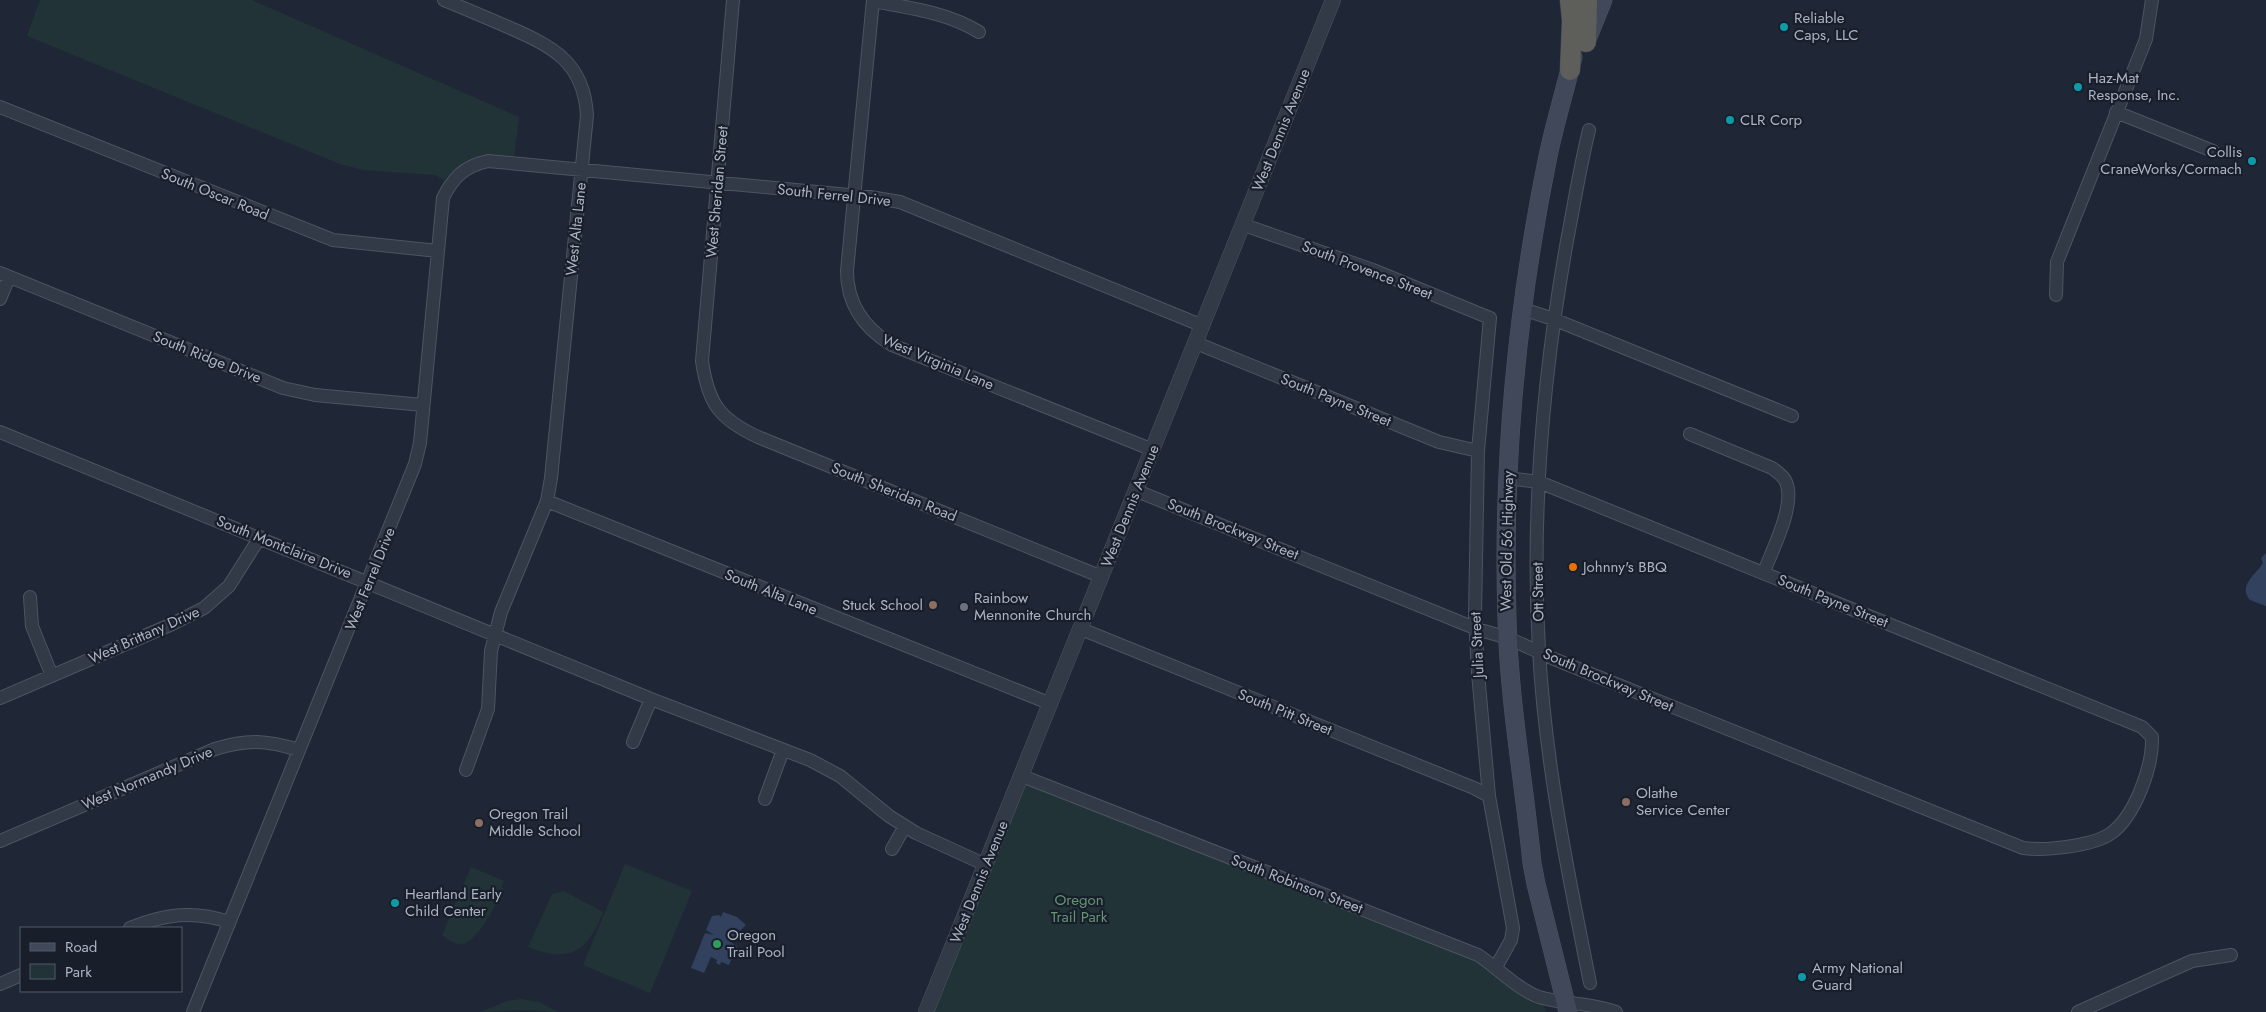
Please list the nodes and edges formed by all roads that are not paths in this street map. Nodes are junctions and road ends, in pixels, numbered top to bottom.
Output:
1 (444, 0) edge
2 (734, 0) edge
3 (873, 0) edge
4 (1333, 0) edge
5 (2152, 0) edge
6 (1587, 1) edge
7 (979, 32) dead end
8 (1586, 42) joint
9 (1570, 70) junction
10 (0, 107) edge
11 (2116, 112) junction
12 (1589, 130) dead end
13 (2212, 151) dead end
14 (503, 162) joint
15 (582, 170) junction
16 (718, 183) junction
17 (853, 195) junction
18 (1244, 224) junction
19 (438, 251) junction
20 (5, 275) edge
21 (2056, 295) dead end
22 (0, 299) edge
23 (1523, 309) junction
24 (1490, 318) joint
25 (1553, 319) junction
26 (1203, 326) junction
27 (1196, 344) junction
28 (705, 385) joint
29 (423, 405) junction
30 (1792, 416) dead end
31 (0, 432) edge
32 (1690, 434) dead end
33 (1153, 450) junction
34 (1478, 451) junction
35 (1508, 478) junction
36 (1539, 482) junction
37 (1137, 490) junction
38 (547, 502) junction
39 (260, 538) junction
40 (1764, 572) junction
41 (1102, 577) junction
42 (369, 581) junction
43 (30, 597) dead end
44 (1081, 629) junction
45 (1477, 629) junction
46 (495, 634) junction
47 (1508, 638) junction
48 (1539, 651) junction
49 (52, 676) junction
50 (0, 698) edge
51 (651, 699) junction
52 (1051, 704) junction
53 (2152, 737) joint
54 (633, 742) dead end
55 (298, 750) junction
56 (783, 750) junction
57 (466, 770) dead end
58 (1022, 776) junction
59 (1489, 796) junction
60 (765, 799) dead end
61 (905, 826) junction
62 (0, 841) edge
63 (892, 849) dead end
64 (986, 865) junction
65 (229, 922) junction
66 (133, 927) edge
67 (2230, 955) dead end
68 (1496, 967) junction
69 (20, 975) edge
70 (1590, 983) dead end
71 (0, 984) edge
72 (1567, 1007) edge
73 (193, 1012) edge
74 (926, 1012) edge
75 (1616, 1012) edge
76 (2078, 1012) edge

1 - 15 street, West Alta Lane
2 - 16 street, West Sheridan Street
3 - 7 street
3 - 17 street, West Virginia Lane
4 - 18 street, West Dennis Avenue
5 - 11 street
6 - 8 highway
6 - 9 highway
8 - 9 main road, West Old 56 Highway
9 - 23 main road, West Old 56 Highway
10 - 19 street, South Oscar Road
11 - 13 street
11 - 21 street
12 - 25 street, Ott Street
14 - 15 street, South Ferrel Drive
14 - 19 street, West Ferrel Drive
15 - 16 street, South Ferrel Drive
15 - 38 street, West Alta Lane
16 - 17 street, South Ferrel Drive
16 - 28 street, West Sheridan Street
17 - 26 street, South Ferrel Drive
17 - 33 street, West Virginia Lane
18 - 24 street, South Provence Street
18 - 26 street, West Dennis Avenue
19 - 29 street, West Ferrel Drive
20 - 22 street
20 - 29 street, South Ridge Drive
23 - 25 street
23 - 35 main road, West Old 56 Highway
24 - 34 street, Julia Street
25 - 30 street
25 - 36 street, Ott Street
26 - 27 street, West Dennis Avenue
27 - 33 street, West Dennis Avenue
27 - 34 street, South Payne Street
28 - 41 street, South Sheridan Road
29 - 42 street, West Ferrel Drive
31 - 39 street, South Montclaire Drive
32 - 40 street
33 - 37 street, West Dennis Avenue
34 - 45 street, Julia Street
35 - 36 street, South Payne Street
35 - 47 main road, West Old 56 Highway
36 - 40 street, South Payne Street
36 - 48 street, Ott Street
37 - 41 street, West Dennis Avenue
37 - 45 street, South Brockway Street
38 - 46 street
38 - 52 street, South Alta Lane
39 - 42 street, South Montclaire Drive
39 - 49 street, West Brittany Drive
40 - 53 street, South Payne Street
41 - 44 street, West Dennis Avenue
42 - 46 street, South Montclaire Drive
42 - 55 street, West Ferrel Drive
43 - 49 street
44 - 52 street, West Dennis Avenue
44 - 59 street, South Pitt Street
45 - 47 street, South Brockway Street
45 - 59 street, Julia Street
46 - 51 street, South Montclaire Drive
46 - 57 street
47 - 48 street, South Brockway Street
47 - 72 main road, West Old 56 Highway
48 - 53 street, South Brockway Street
48 - 70 street, Ott Street
49 - 50 street, West Brittany Drive
51 - 54 street
51 - 56 street, South Montclaire Drive
52 - 58 street, West Dennis Avenue
55 - 62 street, West Normandy Drive
55 - 65 street, West Ferrel Drive
56 - 60 street
56 - 61 street, South Montclaire Drive
58 - 64 street, West Dennis Avenue
58 - 68 street, South Robinson Street
59 - 68 street, Julia Street
61 - 63 street
61 - 64 street, South Montclaire Drive
64 - 74 street, West Dennis Avenue
65 - 66 street
65 - 73 street, West Ferrel Drive
67 - 76 street
68 - 72 street, South Robinson Street
69 - 71 street
72 - 75 street, South Robinson Street

